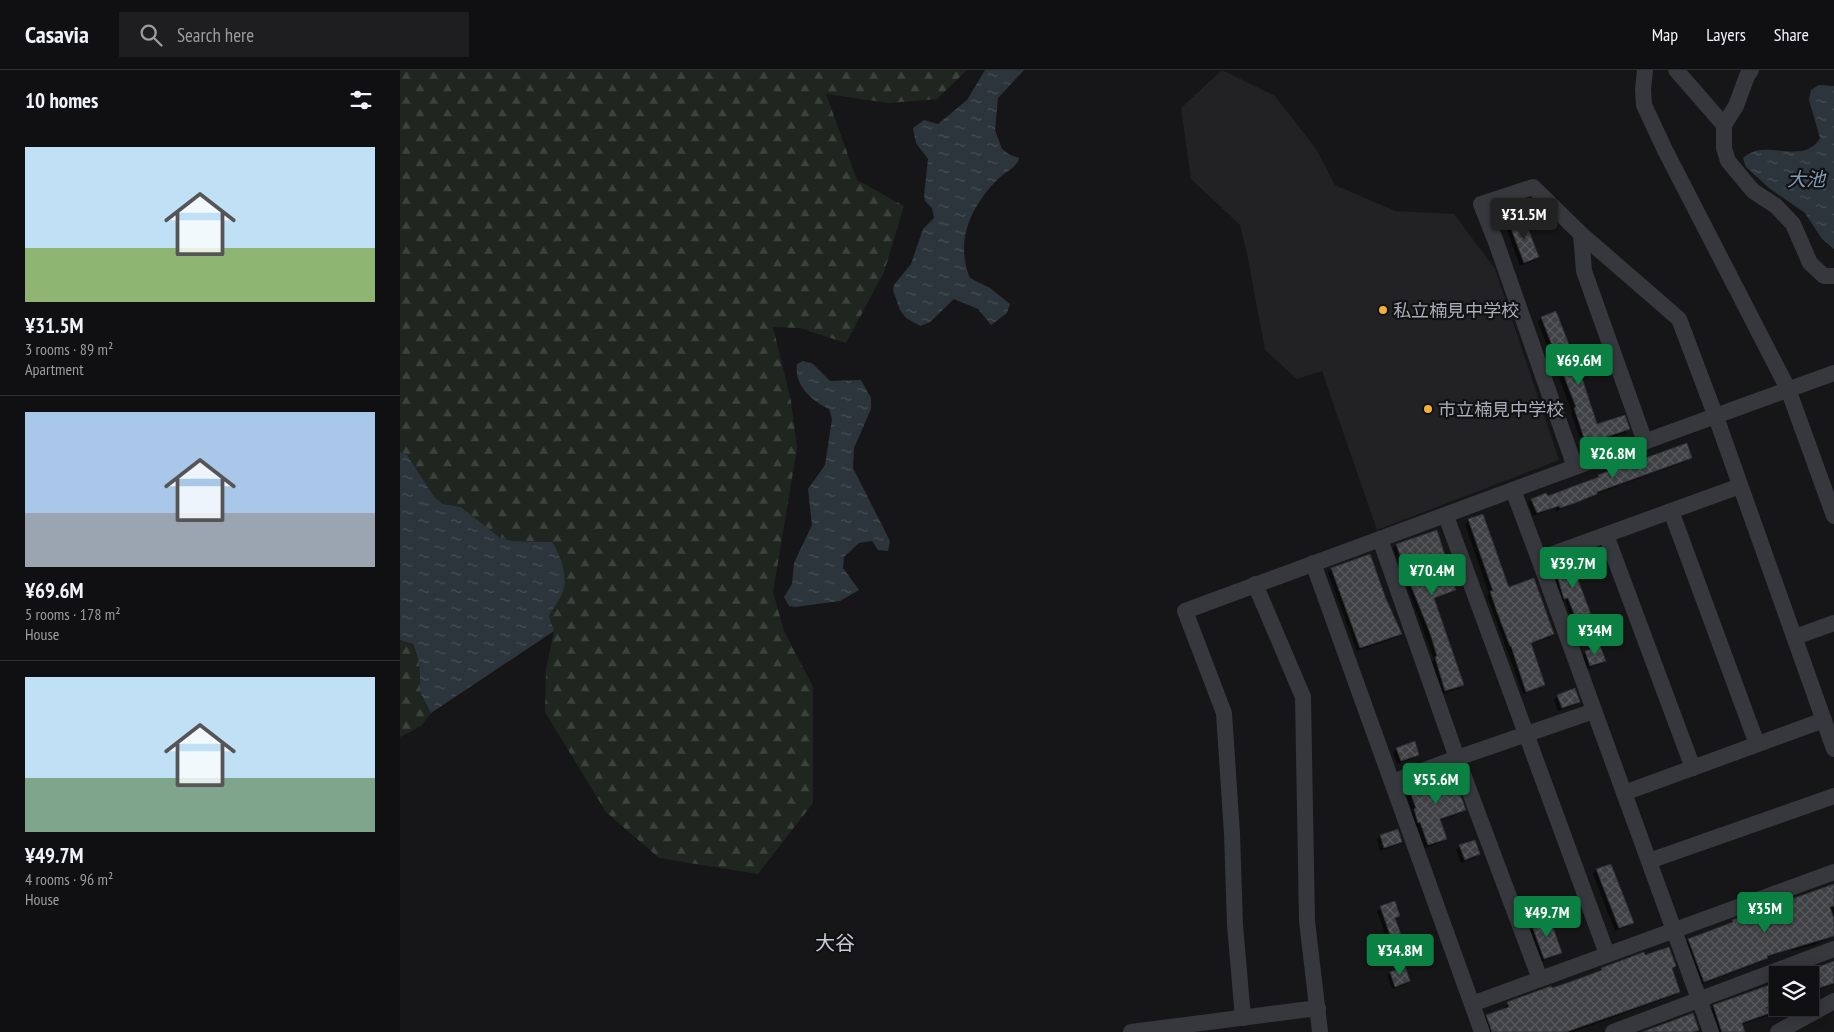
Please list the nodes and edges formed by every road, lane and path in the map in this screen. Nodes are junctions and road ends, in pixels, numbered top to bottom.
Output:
1 (1645, 70) edge
2 (1676, 70) edge
3 (1751, 70) edge
4 (1724, 125) junction
5 (1581, 234) junction
6 (1834, 276) edge
7 (1834, 373) edge
8 (1788, 389) junction
9 (1716, 417) junction
10 (1645, 442) junction
11 (1575, 467) junction
12 (1740, 486) junction
13 (1512, 490) junction
14 (1671, 510) junction
15 (1446, 516) junction
16 (1834, 516) edge
17 (1606, 535) junction
18 (1380, 539) junction
19 (1539, 559) junction
20 (1313, 563) junction
21 (1255, 584) junction
22 (1834, 623) edge
23 (1795, 637) junction
24 (1594, 711) junction
25 (1824, 720) junction
26 (1526, 735) junction
27 (1757, 744) junction
28 (1834, 749) edge
29 (1457, 758) junction
30 (1692, 768) junction
31 (1392, 782) junction
32 (1624, 793) junction
33 (1834, 796) edge
34 (1648, 861) junction
35 (1834, 872) edge
36 (1673, 930) junction
37 (1834, 949) edge
38 (1607, 954) junction
39 (1540, 978) junction
40 (1699, 999) junction
41 (1834, 1001) edge
42 (1472, 1004) junction
43 (1318, 1008) junction
44 (1243, 1018) junction
45 (1168, 1030) edge
46 (1131, 1032) edge
47 (1320, 1032) edge
48 (1482, 1032) edge
49 (1613, 1032) edge
50 (1711, 1032) edge
51 (1778, 1032) edge

1 - 8 street
2 - 4 street
3 - 4 street
4 - 6 street
5 - 9 street
5 - 10 street
5 - 11 street
7 - 8 street
8 - 9 street
8 - 16 street
9 - 10 street
9 - 12 street
10 - 11 street
11 - 13 street
12 - 14 street
12 - 23 street
13 - 15 street
13 - 19 street
14 - 17 street
14 - 27 street
15 - 18 street
15 - 26 street
17 - 19 street
17 - 30 street
18 - 20 street
18 - 29 street
19 - 24 street
20 - 21 street
20 - 31 street
21 - 43 street
21 - 44 street
22 - 23 street
23 - 25 street
24 - 26 street
24 - 32 street
25 - 27 street
25 - 28 street
26 - 29 street
26 - 38 street
27 - 30 street
29 - 31 street
29 - 39 street
30 - 32 street
31 - 42 street
32 - 34 street
33 - 34 street
34 - 36 street
35 - 36 street
36 - 38 street
36 - 40 street
37 - 40 street
38 - 39 street
39 - 42 street
40 - 49 street
40 - 50 street
41 - 51 street
42 - 48 street
43 - 44 street
43 - 47 street
44 - 45 street
45 - 46 street

